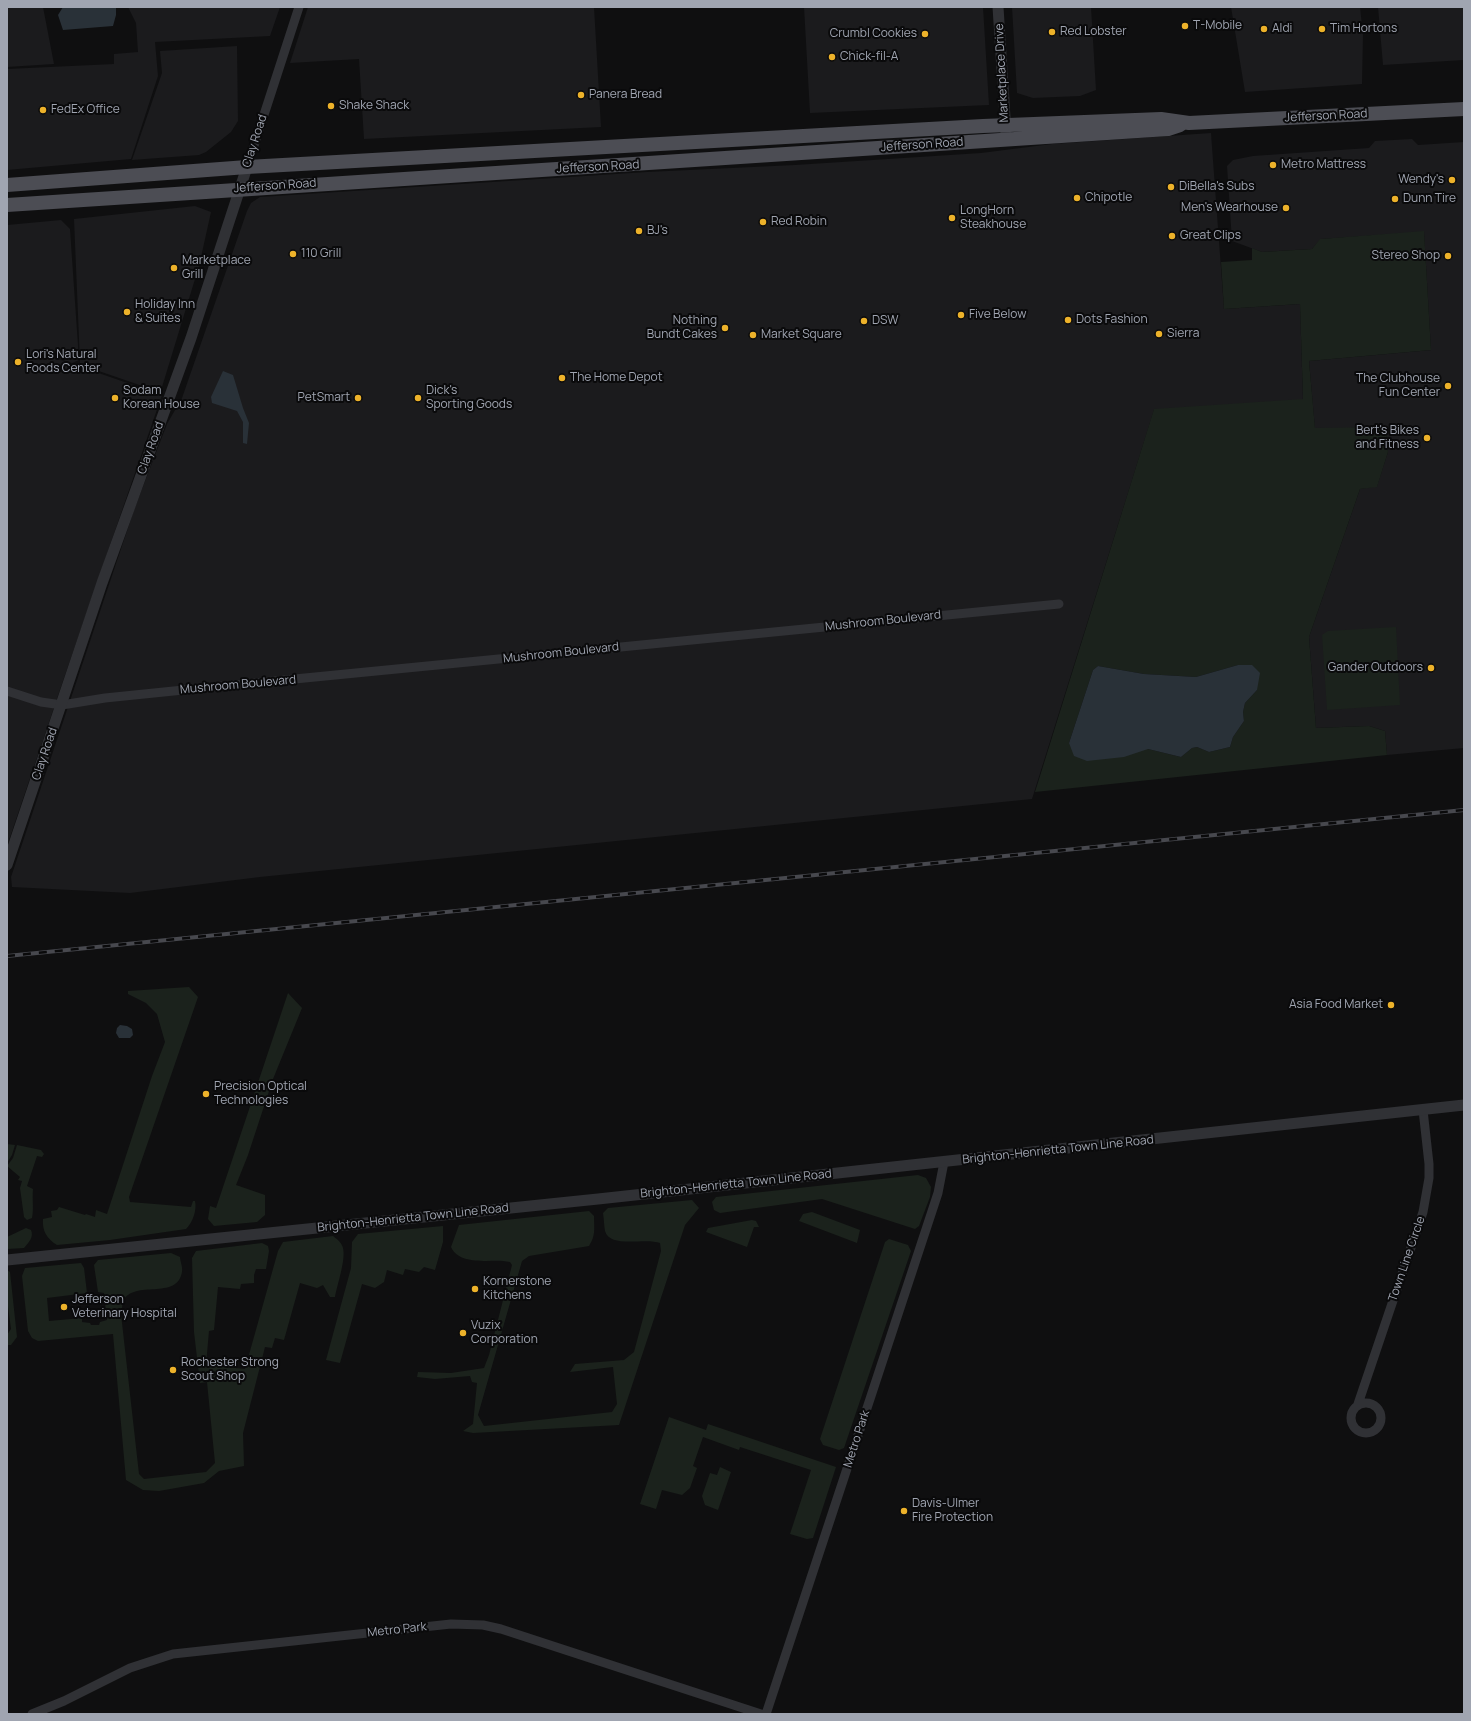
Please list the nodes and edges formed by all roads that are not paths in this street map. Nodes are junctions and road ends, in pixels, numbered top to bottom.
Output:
1 (299, 7) edge
2 (998, 7) edge
3 (1464, 109) edge
4 (1189, 122) junction
5 (1006, 124) junction
6 (1006, 140) junction
7 (247, 167) junction
8 (7, 185) edge
9 (240, 189) junction
10 (7, 205) edge
11 (1059, 604) dead end
12 (7, 691) edge
13 (62, 705) junction
14 (7, 865) edge
15 (1464, 1105) edge
16 (1423, 1110) junction
17 (944, 1162) junction
18 (7, 1260) edge
19 (1358, 1404) dead end
20 (32, 1714) edge
21 (761, 1714) edge
22 (766, 1714) edge

1 - 7 street, Clay Road
2 - 5 street, Marketplace Drive
3 - 4 main road, Jefferson Road
4 - 5 main road, Jefferson Road
4 - 6 main road, Jefferson Road
5 - 6 street, Marketplace Drive
5 - 7 main road, Jefferson Road
6 - 9 main road, Jefferson Road
7 - 8 main road, Jefferson Road
7 - 9 street, Clay Road
9 - 10 main road, Jefferson Road
9 - 13 street, Clay Road
11 - 13 street, Mushroom Boulevard
12 - 13 street, Mushroom Boulevard
13 - 14 street, Clay Road
15 - 16 street, Brighton-Henrietta Town Line Road
16 - 17 street, Brighton-Henrietta Town Line Road
16 - 19 street, Town Line Circle
17 - 18 street, Brighton-Henrietta Town Line Road
17 - 22 street, Metro Park
20 - 21 street, Metro Park

